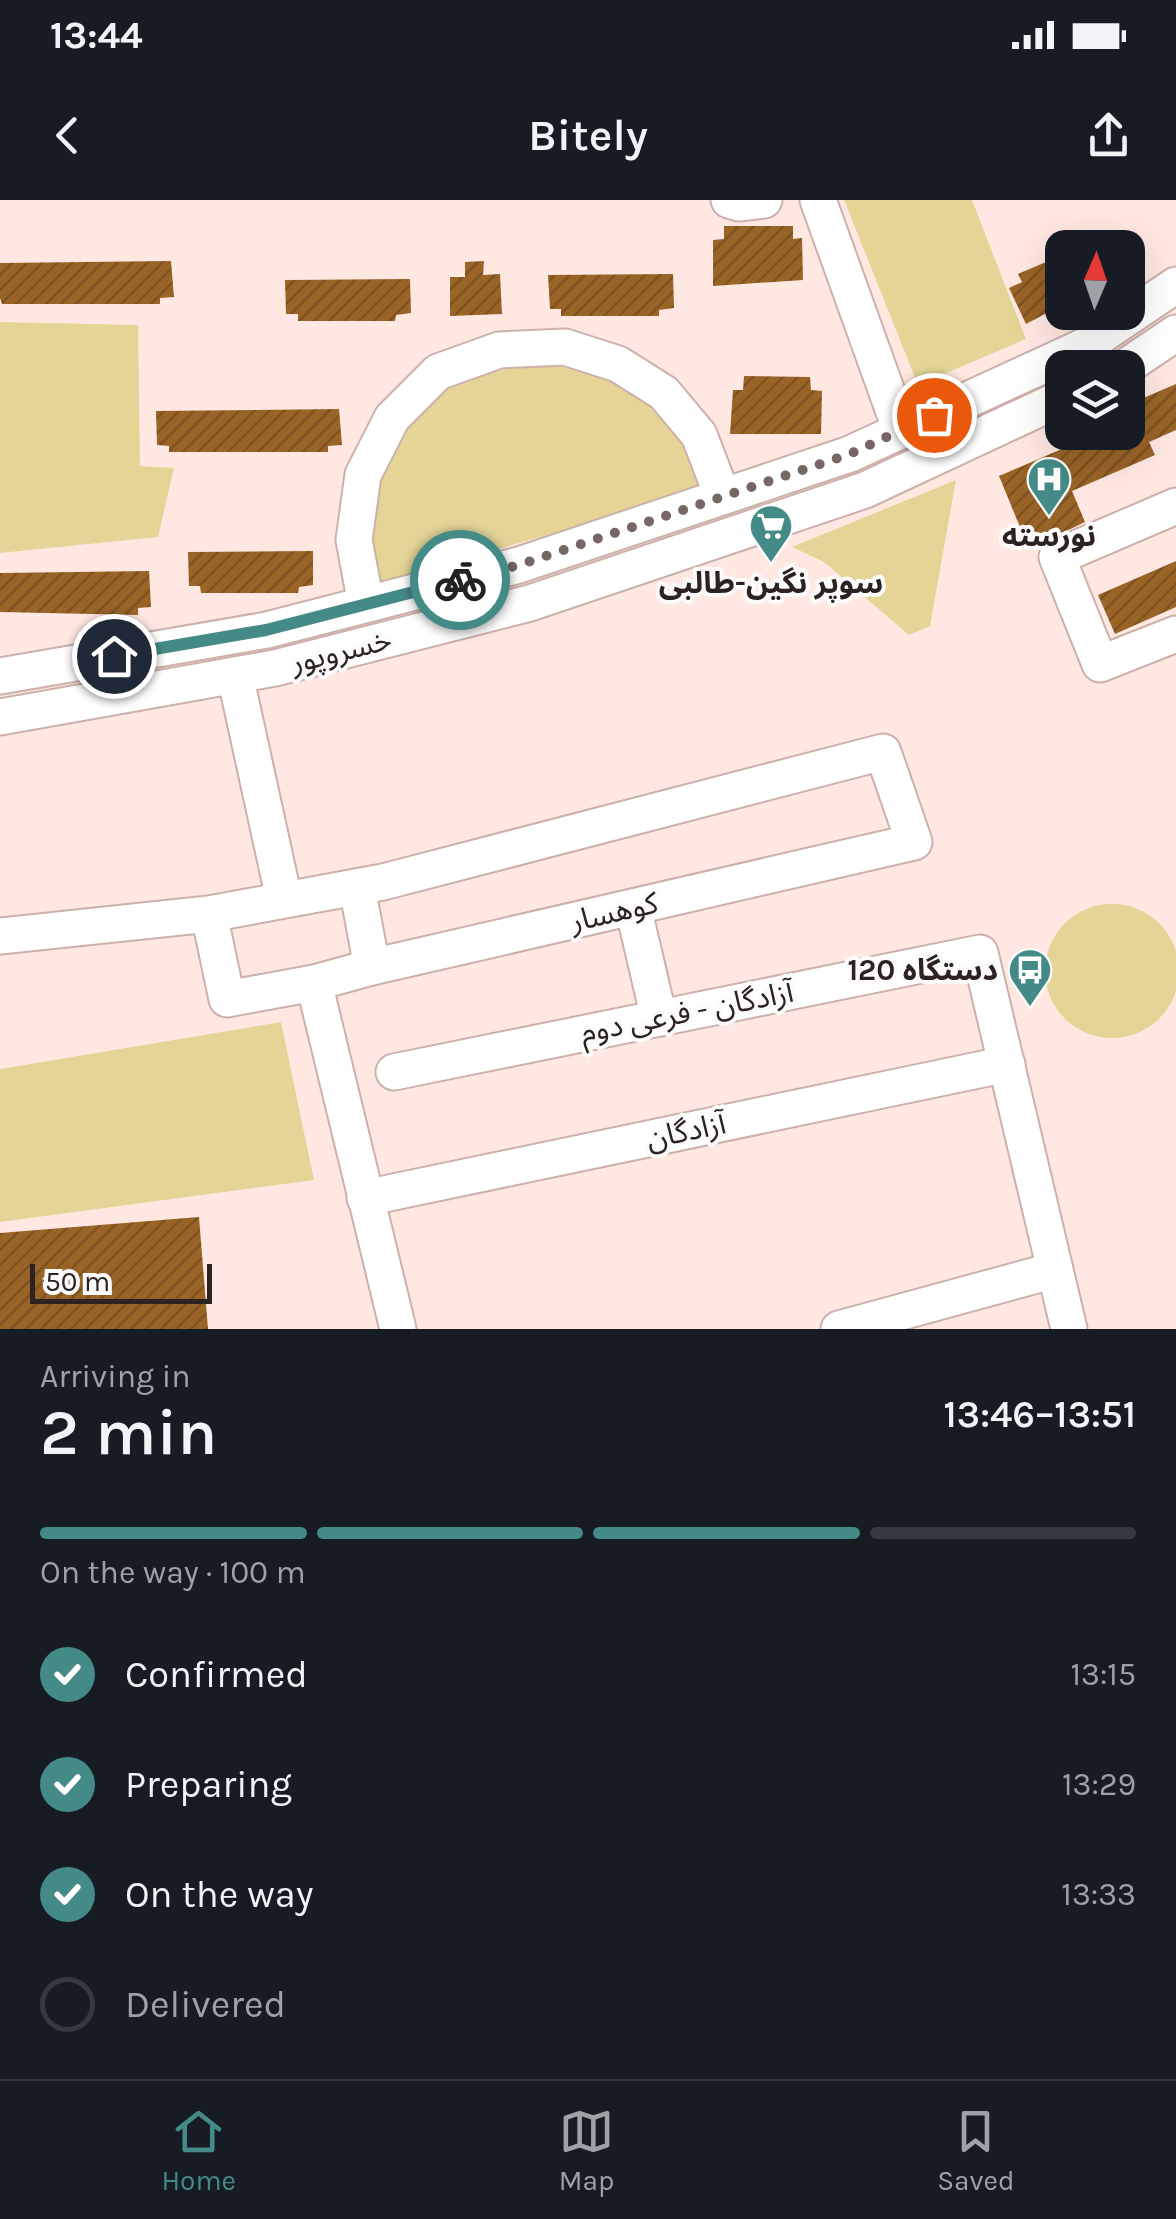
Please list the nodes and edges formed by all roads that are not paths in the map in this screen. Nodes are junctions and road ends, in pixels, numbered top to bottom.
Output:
1 (728, 200) edge
2 (764, 200) edge
3 (818, 200) edge
4 (1176, 286) edge
5 (1176, 333) edge
6 (1145, 354) edge
7 (968, 400) junction
8 (1045, 406) edge
9 (901, 431) junction
10 (985, 432) junction
11 (722, 495) junction
12 (1176, 506) edge
13 (440, 586) junction
14 (366, 604) junction
15 (454, 622) junction
16 (1176, 634) edge
17 (235, 675) junction
18 (0, 676) edge
19 (0, 717) edge
20 (358, 887) junction
21 (284, 899) junction
22 (633, 907) junction
23 (208, 914) junction
24 (0, 936) edge
25 (372, 967) junction
26 (314, 983) junction
27 (660, 1018) junction
28 (1007, 1064) junction
29 (394, 1072) dead end
30 (365, 1198) junction
31 (1055, 1270) junction
32 (398, 1329) edge
33 (840, 1329) edge
34 (1070, 1329) edge

1 - 2 street
3 - 9 street
4 - 7 street, خسروپور
5 - 6 street
7 - 9 street, خسروپور
7 - 10 street
8 - 10 street, خسروپور
9 - 11 street, خسروپور
10 - 15 street, خسروپور
11 - 13 street, خسروپور
11 - 14 street
12 - 16 street
13 - 14 street, خسروپور
13 - 15 street
14 - 18 street, خسروپور
15 - 17 street, خسروپور
17 - 19 street, خسروپور
17 - 21 street
20 - 21 street
20 - 22 street, کوهسار
20 - 25 street
21 - 23 street
22 - 25 street, کوهسار
22 - 27 street
23 - 24 street
23 - 26 street, کوهسار
25 - 26 street, کوهسار
26 - 30 street
27 - 28 street, آزادگان - فرعی دوم
27 - 29 street, آزادگان - فرعی دوم
28 - 30 street, آزادگان
28 - 31 street
30 - 32 street
31 - 33 street
31 - 34 street

